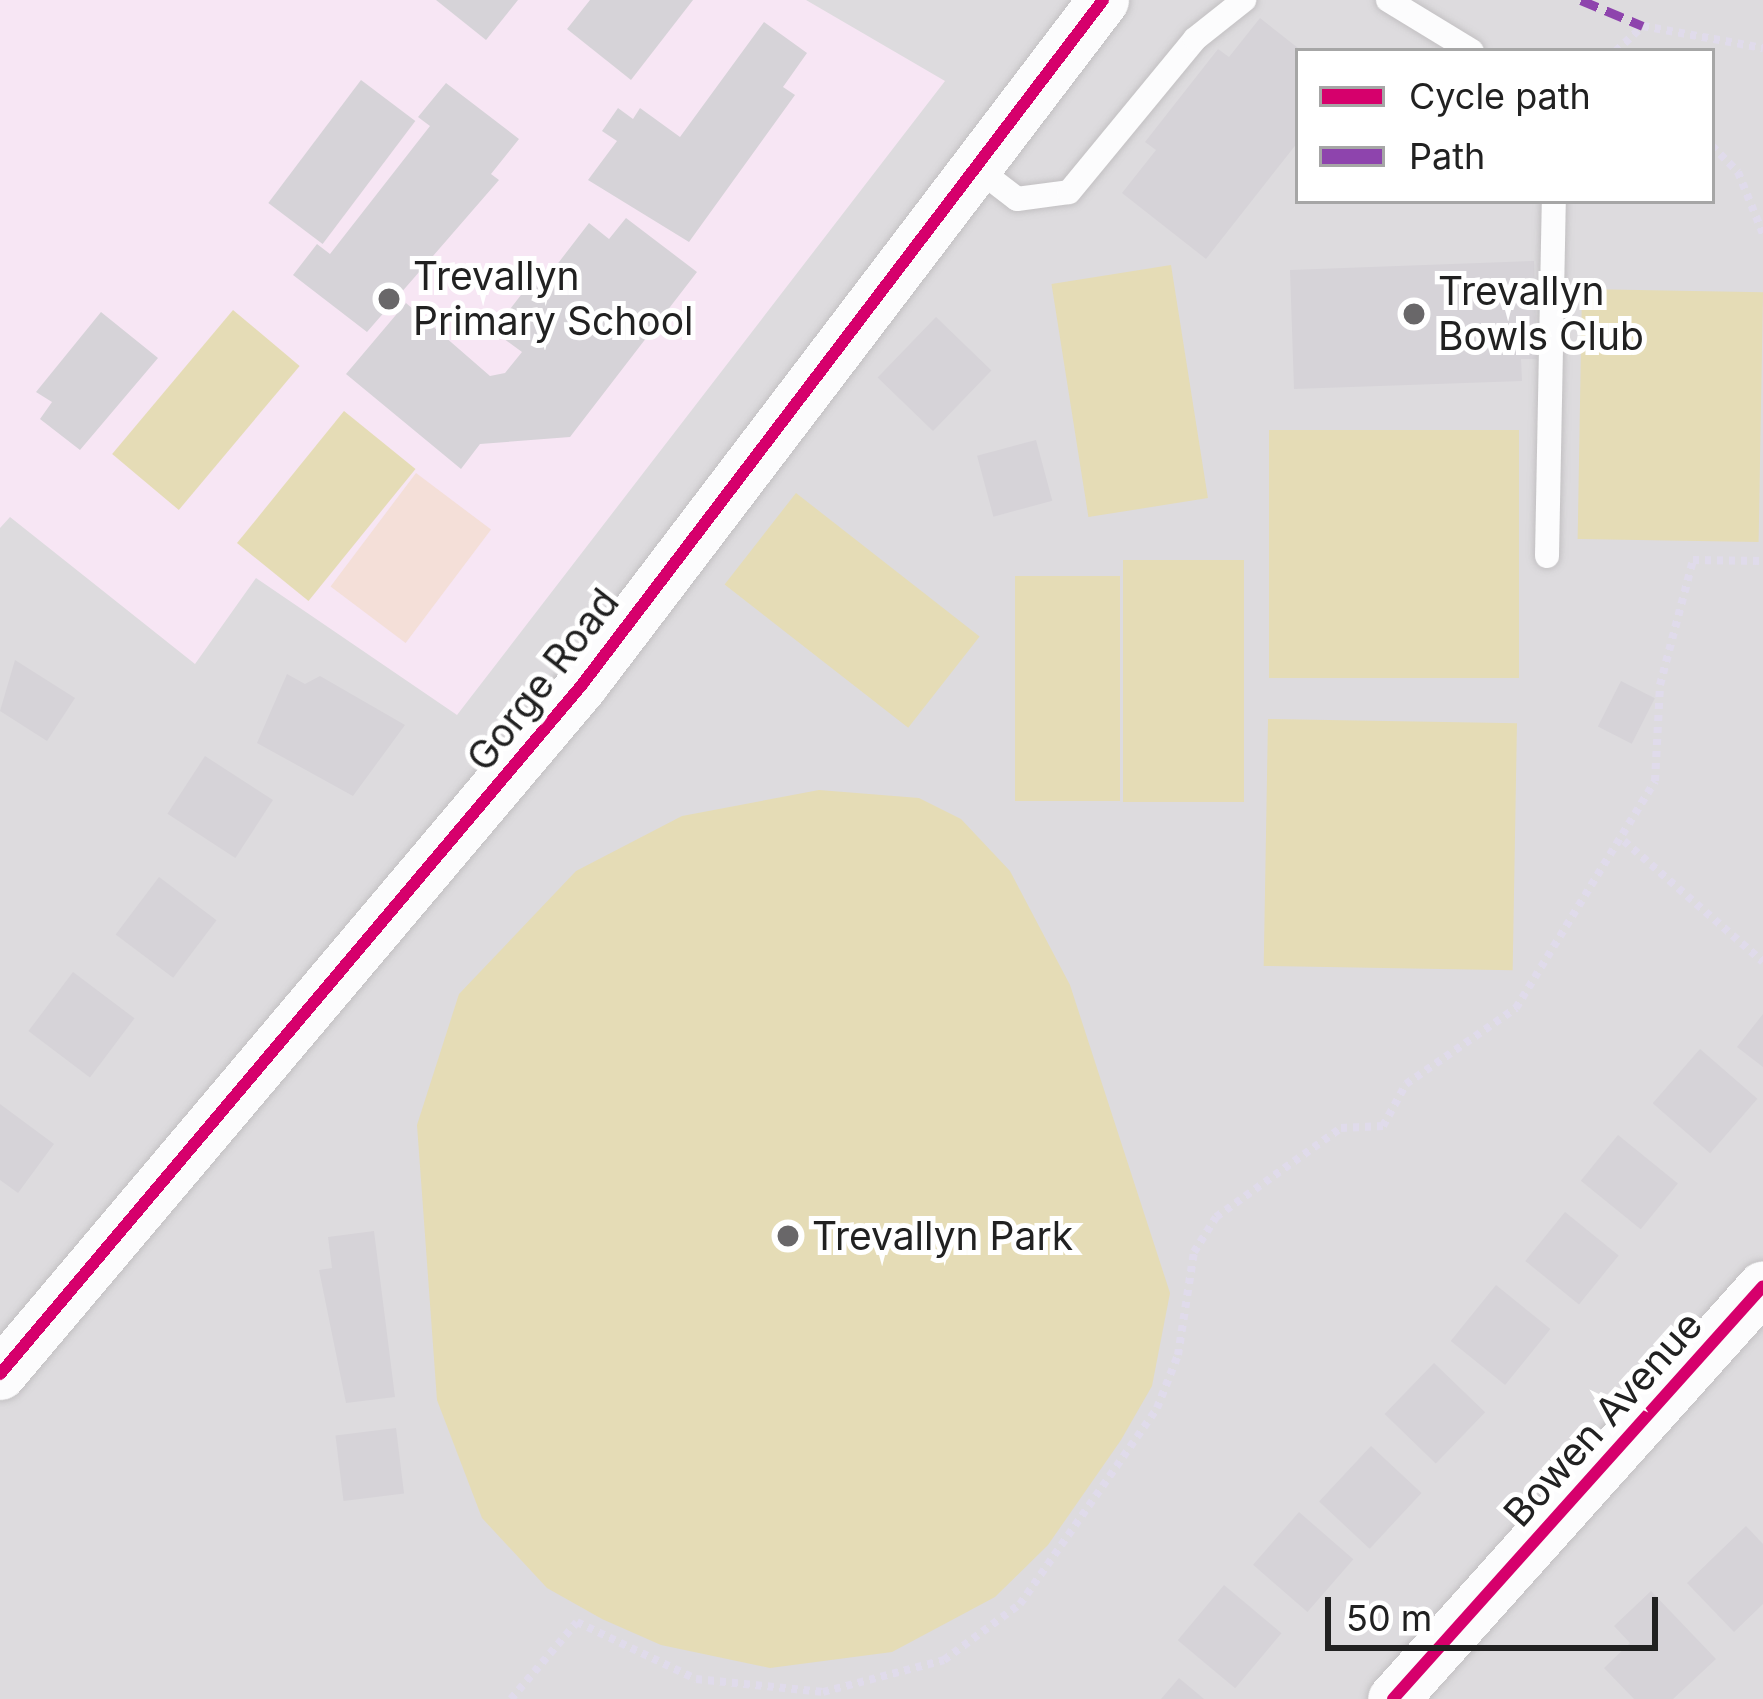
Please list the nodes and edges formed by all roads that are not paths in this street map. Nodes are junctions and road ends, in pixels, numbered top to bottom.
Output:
1 (1102, 0) edge
2 (1244, 0) edge
3 (1388, 0) edge
4 (1467, 48) edge
5 (974, 166) junction
6 (1554, 204) edge
7 (1547, 556) dead end
8 (1763, 1286) edge
9 (0, 1374) edge
10 (1393, 1699) edge

1 - 5 street, Gorge Road
2 - 5 lane
3 - 4 lane
5 - 9 street, Gorge Road
6 - 7 lane
8 - 10 street, Bowen Avenue

